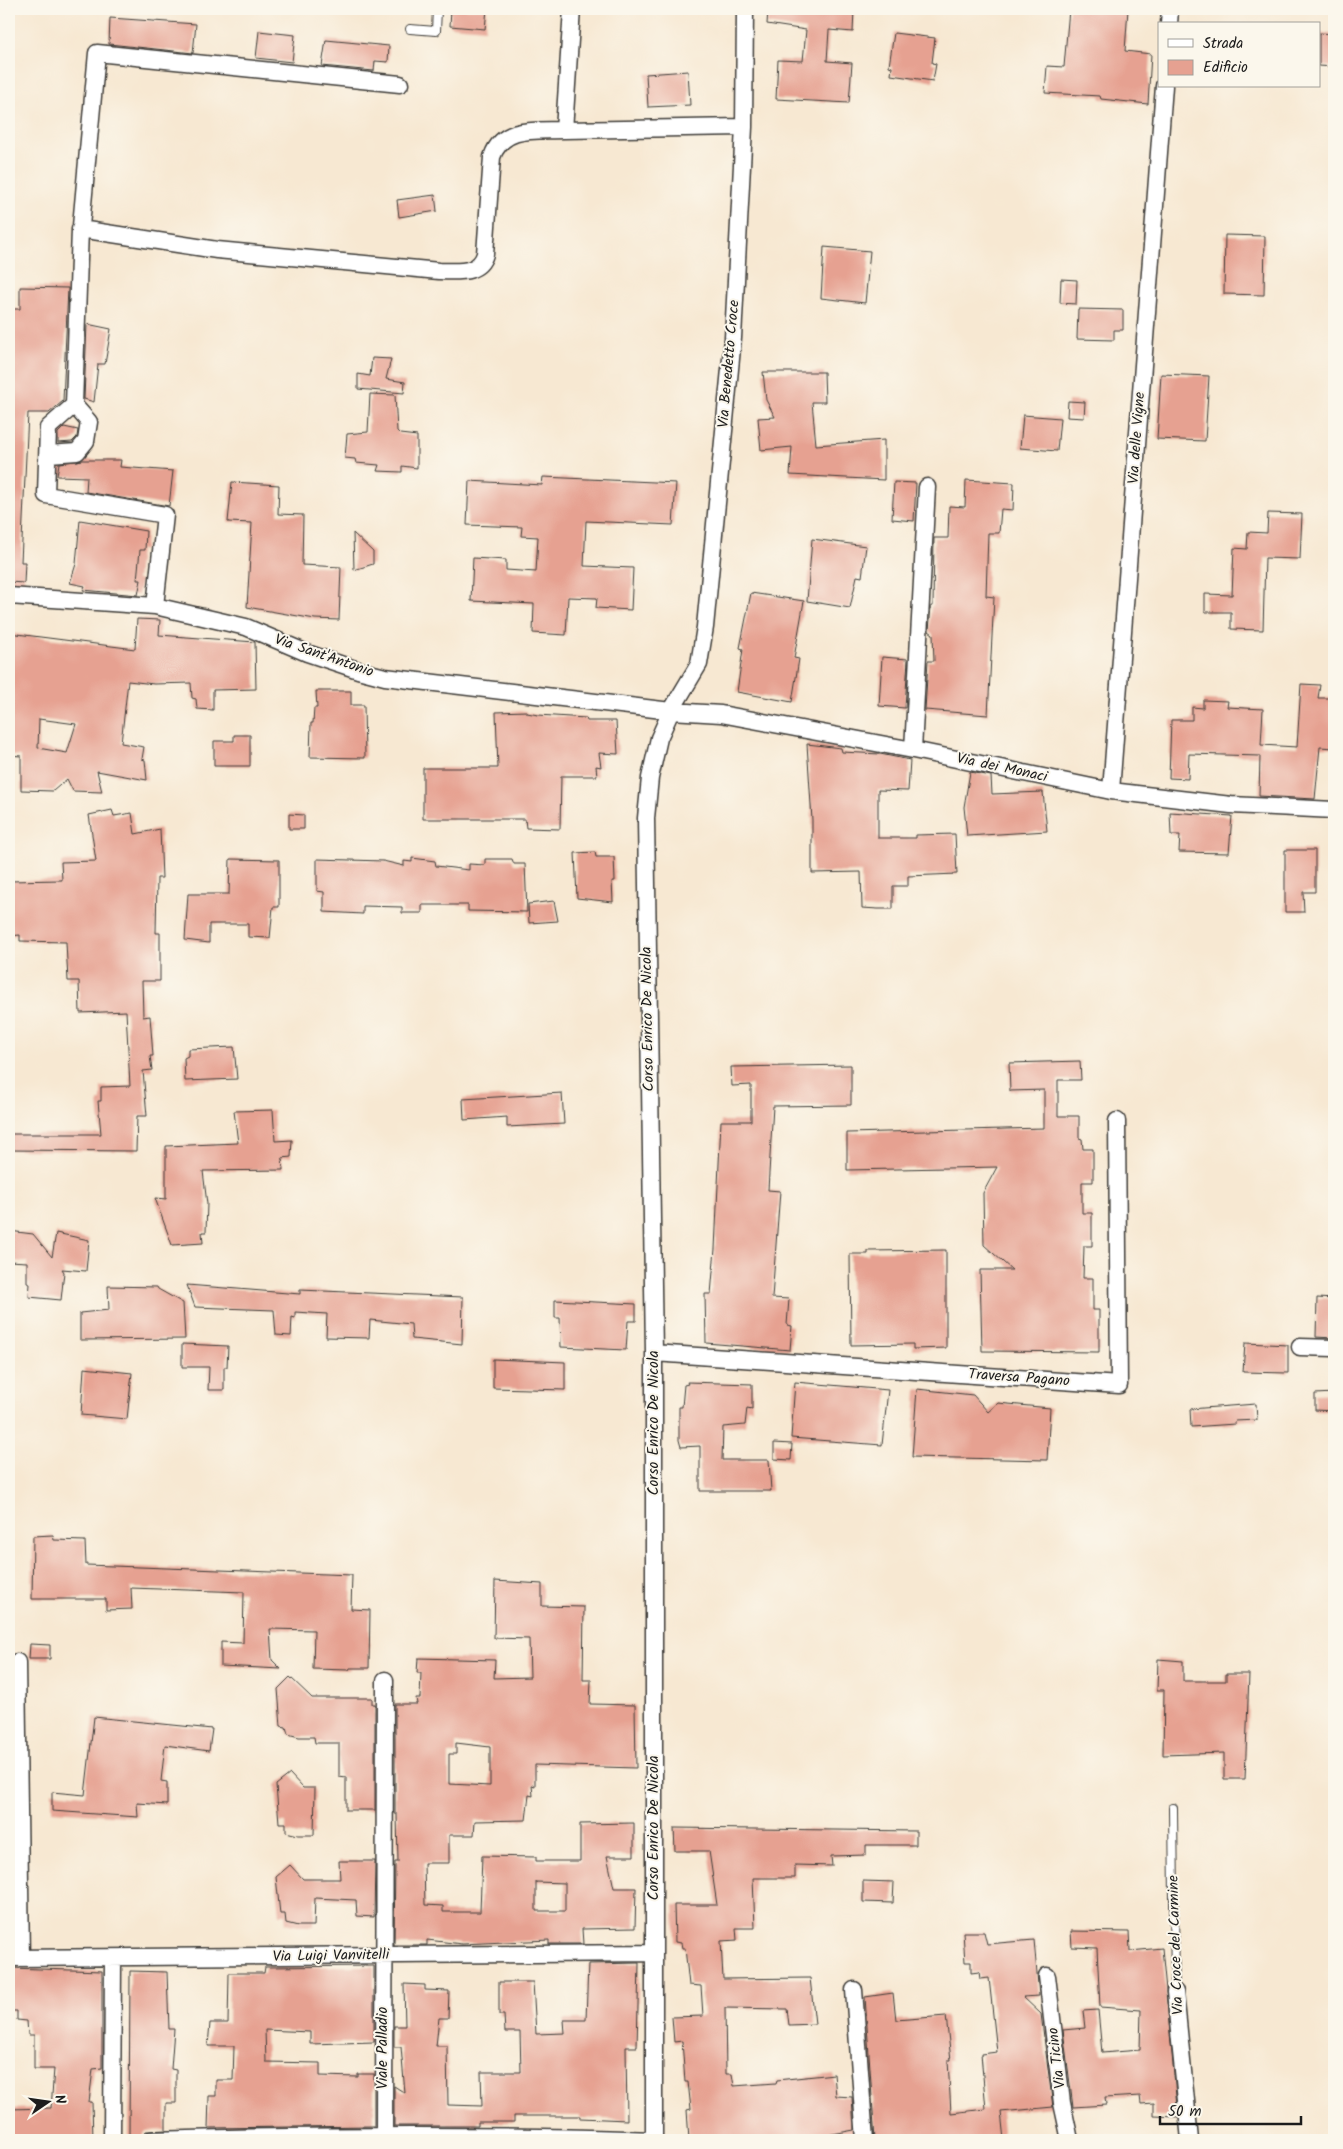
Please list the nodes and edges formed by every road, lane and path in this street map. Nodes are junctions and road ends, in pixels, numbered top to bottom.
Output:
1 (437, 9) edge
2 (572, 9) edge
3 (745, 9) edge
4 (1170, 9) edge
5 (1169, 22) edge
6 (410, 29) dead end
7 (400, 84) dead end
8 (1164, 88) edge
9 (744, 127) junction
10 (564, 130) junction
11 (81, 226) dead end
12 (74, 405) junction
13 (49, 454) junction
14 (927, 487) dead end
15 (9, 596) edge
16 (155, 606) junction
17 (671, 710) junction
18 (913, 750) junction
19 (1110, 791) junction
20 (1334, 810) edge
21 (1117, 1120) dead end
22 (1300, 1348) dead end
23 (1334, 1348) edge
24 (654, 1352) junction
25 (17, 1662) dead end
26 (385, 1680) dead end
27 (1173, 1808) dead end
28 (654, 1953) junction
29 (383, 1955) junction
30 (15, 1958) edge
31 (113, 1958) junction
32 (1047, 1976) dead end
33 (854, 1990) dead end
34 (1175, 1992) joint
35 (280, 2138) edge
36 (384, 2138) edge
37 (112, 2140) edge
38 (151, 2140) edge
39 (654, 2140) edge
40 (865, 2140) edge
41 (1070, 2140) edge
42 (1190, 2140) edge

1 - 6 lane
2 - 10 street
3 - 9 street, Via Benedetto Croce
4 - 5 street
7 - 11 street
8 - 19 street, Via delle Vigne
9 - 10 street
9 - 17 street, Via Benedetto Croce
10 - 12 street
12 - 13 street
12 - 13 street
13 - 16 street
14 - 18 street
15 - 16 street, Via Sant'Antonio
16 - 17 street, Via Sant'Antonio
17 - 18 street, Via dei Monaci
17 - 24 street, Corso Enrico De Nicola
18 - 19 street, Via dei Monaci
19 - 20 street, Via dei Monaci
21 - 24 street, Traversa Pagano
22 - 23 street
24 - 28 street, Corso Enrico De Nicola
25 - 30 street
26 - 29 street, Viale Palladio
27 - 34 lane, Via Croce del Carmine
28 - 29 street, Via Luigi Vanvitelli
28 - 39 street, Corso Enrico De Nicola
29 - 31 street, Via Luigi Vanvitelli
29 - 36 street, Viale Palladio
30 - 31 street, Via Luigi Vanvitelli
31 - 37 street
32 - 41 street, Via Ticino
33 - 40 street
34 - 42 street, Via Croce del Carmine
35 - 36 street
35 - 38 street
36 - 39 street

